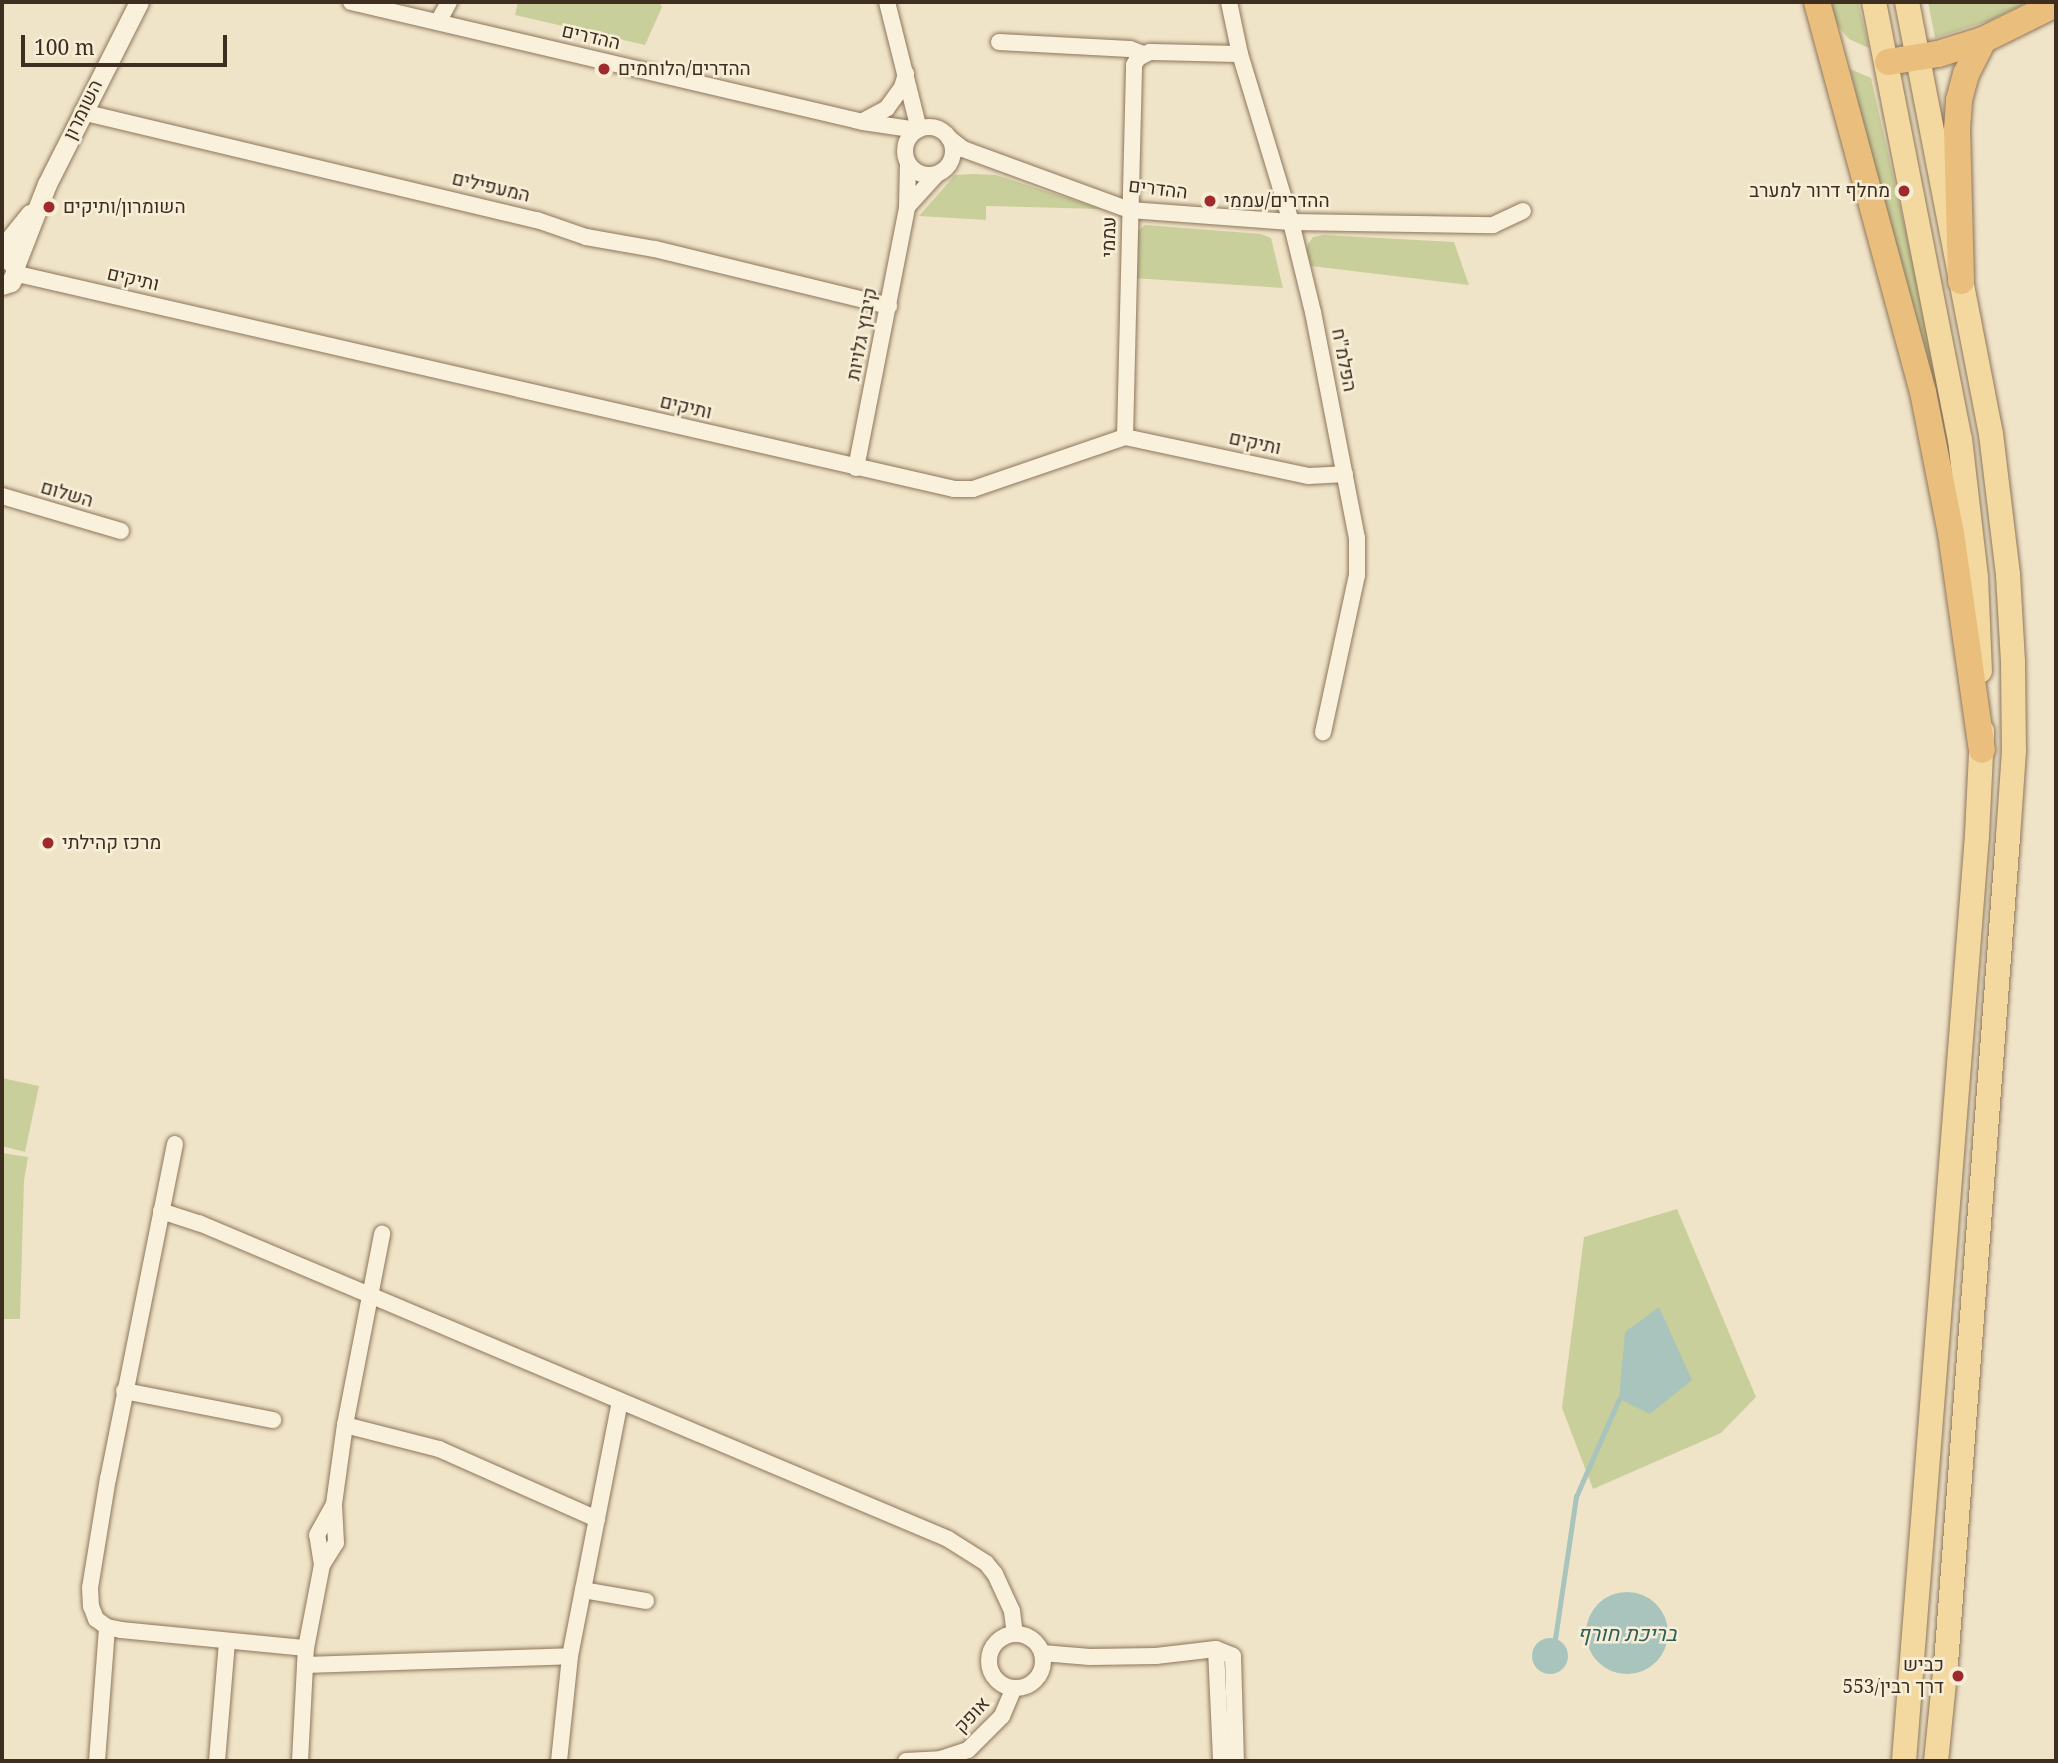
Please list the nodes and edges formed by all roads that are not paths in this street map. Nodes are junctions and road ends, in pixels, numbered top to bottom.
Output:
1 (351, 2) edge
2 (449, 2) edge
3 (887, 2) edge
4 (1229, 2) edge
5 (1817, 2) edge
6 (1874, 2) edge
7 (1907, 2) edge
8 (2056, 4) edge
9 (134, 6) edge
10 (438, 22) junction
11 (1983, 40) junction
12 (999, 42) dead end
13 (1143, 54) junction
14 (1240, 54) junction
15 (1919, 58) junction
16 (1888, 62) junction
17 (906, 74) junction
18 (82, 112) junction
19 (862, 122) junction
20 (918, 130) junction
21 (949, 138) junction
22 (907, 157) junction
23 (1002, 163) junction
24 (939, 173) junction
25 (38, 206) junction
26 (907, 208) junction
27 (1130, 210) junction
28 (1523, 211) dead end
29 (1291, 222) junction
30 (2, 249) edge
31 (7, 278) edge
32 (1961, 281) junction
33 (889, 306) junction
34 (1125, 437) junction
35 (856, 468) junction
36 (1345, 474) junction
37 (2, 496) edge
38 (121, 531) dead end
39 (1323, 732) dead end
40 (1982, 750) junction
41 (175, 1144) dead end
42 (161, 1211) junction
43 (382, 1234) dead end
44 (370, 1295) junction
45 (124, 1391) junction
46 (620, 1401) junction
47 (273, 1420) dead end
48 (345, 1425) junction
49 (597, 1519) junction
50 (583, 1590) junction
51 (646, 1601) dead end
52 (107, 1627) junction
53 (1015, 1634) junction
54 (228, 1641) junction
55 (570, 1656) junction
56 (1216, 1656) junction
57 (306, 1657) junction
58 (1042, 1662) junction
59 (1946, 1663) junction
60 (1014, 1688) junction
61 (1907, 1716) junction
62 (304, 1723) junction
63 (971, 1756) edge
64 (97, 1761) edge
65 (217, 1761) edge
66 (300, 1761) edge
67 (309, 1761) edge
68 (559, 1761) edge
69 (906, 1761) edge
70 (1221, 1761) edge
71 (1236, 1761) edge
72 (1892, 1761) edge
73 (1904, 1761) edge
74 (1936, 1761) edge
75 (1948, 1761) edge

1 - 10 street, ההדרים
2 - 10 street
3 - 17 street
4 - 14 street, הפלמ"ח
5 - 40 highway
6 - 16 main road
7 - 15 main road
8 - 11 highway
9 - 18 street, השומרון
10 - 19 street, ההדרים
11 - 15 highway
11 - 32 highway
12 - 13 street
13 - 14 street
13 - 27 street, עממי
14 - 29 street, הפלמ"ח
15 - 16 highway
15 - 32 main road
16 - 40 main road
17 - 19 street
17 - 20 street
18 - 25 street, השומרון
18 - 33 street, המעפילים
19 - 20 street, ההדרים
19 - 22 street, ההדרים
20 - 21 street
20 - 22 street
21 - 23 street, ההדרים
21 - 24 street
22 - 24 street
22 - 26 street, קיבוץ גלויות
23 - 24 street, ההדרים
23 - 27 street, ההדרים
24 - 26 street
25 - 30 street, השומרון
25 - 31 street, השומרון
26 - 33 street, קיבוץ גלויות
27 - 29 street, ההדרים
27 - 34 street, עממי
28 - 29 street, ההדרים
29 - 36 street, הפלמ"ח
31 - 35 street, ותיקים
32 - 59 main road
33 - 35 street, קיבוץ גלויות
34 - 35 street, ותיקים
34 - 36 street, ותיקים
36 - 39 street, הפלמ"ח
37 - 38 street, השלום
40 - 61 main road
41 - 42 street
42 - 44 street
42 - 45 street
43 - 44 street
44 - 46 street
44 - 48 street
45 - 47 street
45 - 52 street
46 - 49 street
46 - 53 street
48 - 49 street
48 - 57 street
49 - 50 street
50 - 51 street
50 - 55 street
52 - 54 street
52 - 64 street
53 - 58 street
53 - 60 street
54 - 57 street
54 - 65 street
55 - 57 street
55 - 68 street
56 - 58 street
56 - 70 street
56 - 71 street
57 - 62 street
58 - 60 street
59 - 74 main road
59 - 75 street
60 - 63 street, אופק
61 - 72 main road
61 - 73 main road
62 - 66 street
62 - 67 street
63 - 69 street, אופק

